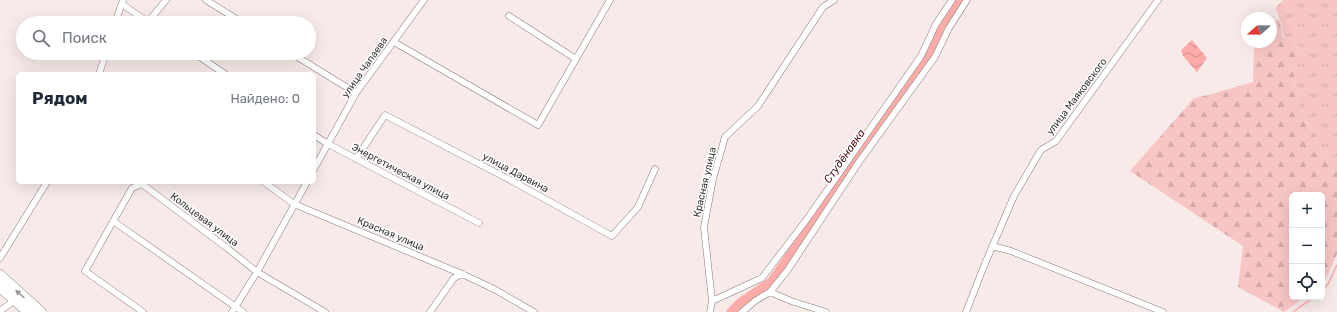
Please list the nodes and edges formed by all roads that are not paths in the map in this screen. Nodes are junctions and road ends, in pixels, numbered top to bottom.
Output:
1 (166, 0) edge
2 (206, 0) edge
3 (424, 0) edge
4 (610, 0) edge
5 (834, 0) edge
6 (952, 0) edge
7 (967, 0) edge
8 (1158, 0) edge
9 (122, 2) edge
10 (118, 16) edge
11 (140, 16) edge
12 (154, 16) edge
13 (232, 16) edge
14 (509, 16) dead end
15 (394, 42) junction
16 (576, 59) junction
17 (104, 60) edge
18 (204, 60) edge
19 (302, 60) edge
20 (100, 72) edge
21 (221, 72) edge
22 (356, 93) junction
23 (316, 136) edge
24 (328, 144) junction
25 (356, 159) junction
26 (316, 165) edge
27 (655, 169) dead end
28 (46, 184) edge
29 (267, 184) edge
30 (306, 184) edge
31 (294, 204) junction
32 (112, 221) junction
33 (479, 223) dead end
34 (992, 246) junction
35 (0, 258) edge
36 (257, 272) junction
37 (462, 274) junction
38 (0, 275) edge
39 (0, 287) edge
40 (770, 292) junction
41 (15, 300) junction
42 (712, 301) junction
43 (234, 310) edge
44 (0, 311) edge
45 (28, 312) edge
46 (41, 312) edge
47 (143, 312) edge
48 (243, 312) edge
49 (325, 312) edge
50 (430, 312) edge
51 (534, 312) edge
52 (710, 312) edge
53 (742, 312) edge
54 (826, 312) edge
55 (966, 312) edge
56 (1163, 312) edge

1 - 12 street
2 - 13 street
3 - 15 street, улица Чапаева
4 - 16 street
5 - 42 street, Красная улица
6 - 42 street
7 - 40 street
8 - 34 street, улица Маяковского
9 - 10 street
9 - 11 street
14 - 16 street
15 - 16 street
15 - 22 street, улица Чапаева
17 - 20 street
18 - 21 street
19 - 22 street
22 - 24 street, улица Чапаева
23 - 24 street, Энергетическая улица
24 - 25 street, Энергетическая улица
24 - 26 street, улица Чапаева
25 - 27 street, улица Дарвина
25 - 33 street, Энергетическая улица
28 - 35 street
29 - 31 street, Красная улица
30 - 31 street
31 - 36 street
31 - 37 street, Красная улица
32 - 36 street, Кольцевая улица
32 - 43 street
32 - 47 street, Кольцевая улица
34 - 55 street, улица Маяковского
34 - 56 street
36 - 43 street
36 - 49 street, Кольцевая улица
37 - 50 street
37 - 51 street, Красная улица
46 -> 38 main road
39 - 41 main road
40 - 53 street
40 - 54 street
41 - 44 street
41 - 45 main road
42 - 52 street, Красная улица
43 - 48 street

